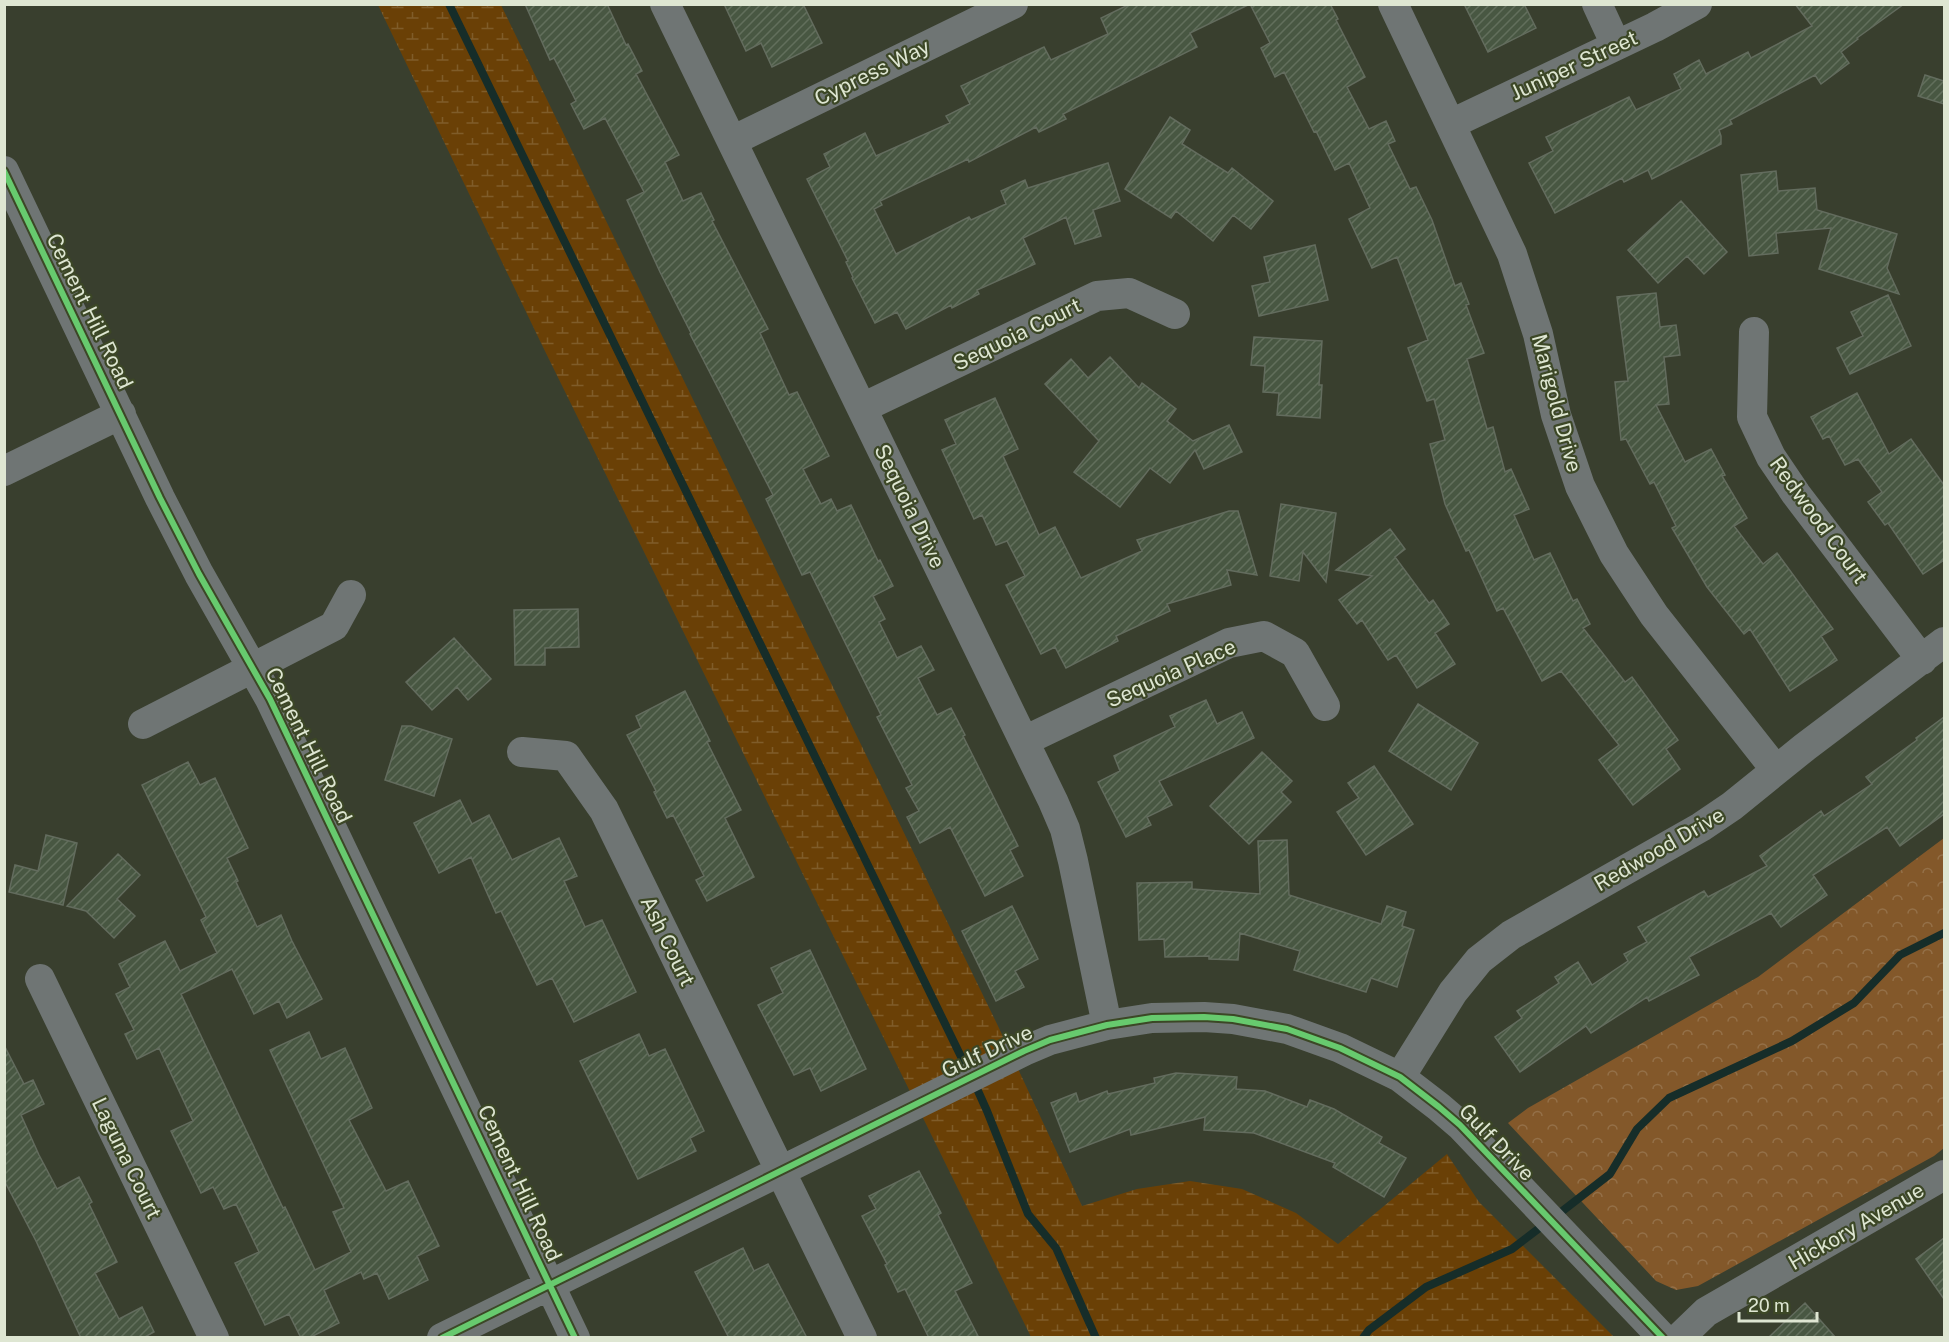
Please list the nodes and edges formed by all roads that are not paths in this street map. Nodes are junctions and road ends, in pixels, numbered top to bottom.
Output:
1 (665, 4) edge
2 (1013, 4) edge
3 (1393, 4) edge
4 (1597, 4) edge
5 (1697, 4) edge
6 (1616, 45) junction
7 (1451, 124) junction
8 (732, 141) junction
9 (4, 171) edge
10 (1175, 314) dead end
11 (1754, 332) dead end
12 (862, 408) junction
13 (121, 414) junction
14 (4, 471) edge
15 (351, 595) dead end
16 (1933, 651) edge
17 (254, 669) junction
18 (1325, 706) dead end
19 (143, 724) dead end
20 (1024, 741) junction
21 (522, 752) dead end
22 (1776, 770) junction
23 (40, 979) dead end
24 (1107, 1025) junction
25 (1400, 1077) junction
26 (780, 1171) junction
27 (1944, 1175) edge
28 (550, 1284) junction
29 (1648, 1333) edge
30 (214, 1338) edge
31 (442, 1338) edge
32 (575, 1338) edge
33 (862, 1338) edge
34 (1679, 1338) edge

1 - 8 street, Sequoia Drive
2 - 8 street, Cypress Way
3 - 7 street, Marigold Drive
4 - 6 street
5 - 6 street, Juniper Street
6 - 7 street, Juniper Street
7 - 22 street, Marigold Drive
8 - 12 street, Sequoia Drive
9 - 13 street, Cement Hill Road
10 - 12 street, Sequoia Court
11 - 16 street, Redwood Court
12 - 20 street, Sequoia Drive
13 - 14 street
13 - 17 street, Cement Hill Road
15 - 17 street
16 - 22 street, Redwood Drive
17 - 19 street
17 - 28 street, Cement Hill Road
18 - 20 street, Sequoia Place
20 - 24 street, Sequoia Drive
21 - 26 street, Ash Court
22 - 25 street, Redwood Drive
23 - 30 street, Laguna Court
24 - 25 street, Gulf Drive
24 - 26 street, Gulf Drive
25 - 29 street, Gulf Drive
26 - 28 street, Gulf Drive
26 - 33 street, Ash Court
27 - 34 street, Hickory Avenue
28 - 31 street, Gulf Drive
28 - 32 street, Cement Hill Road

